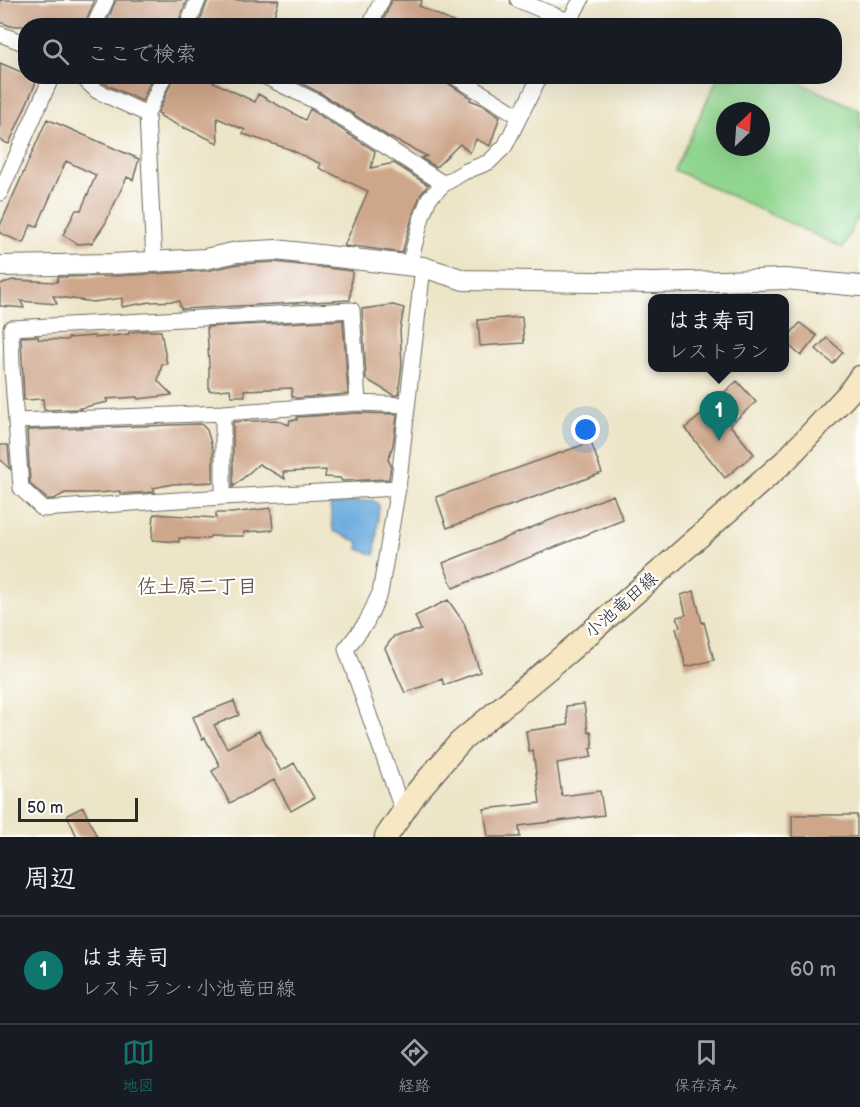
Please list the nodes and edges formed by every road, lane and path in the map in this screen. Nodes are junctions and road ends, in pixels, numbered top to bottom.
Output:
1 (106, 0) edge
2 (198, 0) edge
3 (382, 0) edge
4 (518, 0) edge
5 (581, 0) edge
6 (98, 18) edge
7 (190, 18) edge
8 (373, 18) edge
9 (556, 18) edge
10 (570, 18) edge
11 (0, 34) edge
12 (18, 41) edge
13 (48, 84) edge
14 (90, 84) edge
15 (160, 84) edge
16 (280, 84) edge
17 (467, 84) edge
18 (536, 84) edge
19 (147, 114) junction
20 (519, 116) junction
21 (444, 184) junction
22 (0, 193) edge
23 (154, 262) junction
24 (0, 266) edge
25 (416, 266) junction
26 (860, 286) edge
27 (6, 368) edge
28 (860, 377) edge
29 (358, 403) junction
30 (407, 405) junction
31 (223, 413) junction
32 (16, 421) junction
33 (398, 488) junction
34 (223, 497) junction
35 (403, 812) junction
36 (386, 837) edge

1 - 6 street
2 - 7 street
3 - 8 street
4 - 9 street
5 - 10 street
11 - 12 street
13 - 22 street
14 - 19 street
15 - 19 street
16 - 21 street
17 - 20 street
18 - 20 street
19 - 23 street
20 - 21 street
21 - 25 street
23 - 24 street
23 - 25 street
25 - 26 street
25 - 30 street
27 - 29 street
27 - 32 street
28 - 35 main road, 小池竜田線
29 - 30 street
29 - 31 street
30 - 33 street
31 - 32 street
31 - 34 street
32 - 34 street
33 - 34 street
33 - 35 street
35 - 36 main road, 小池竜田線

